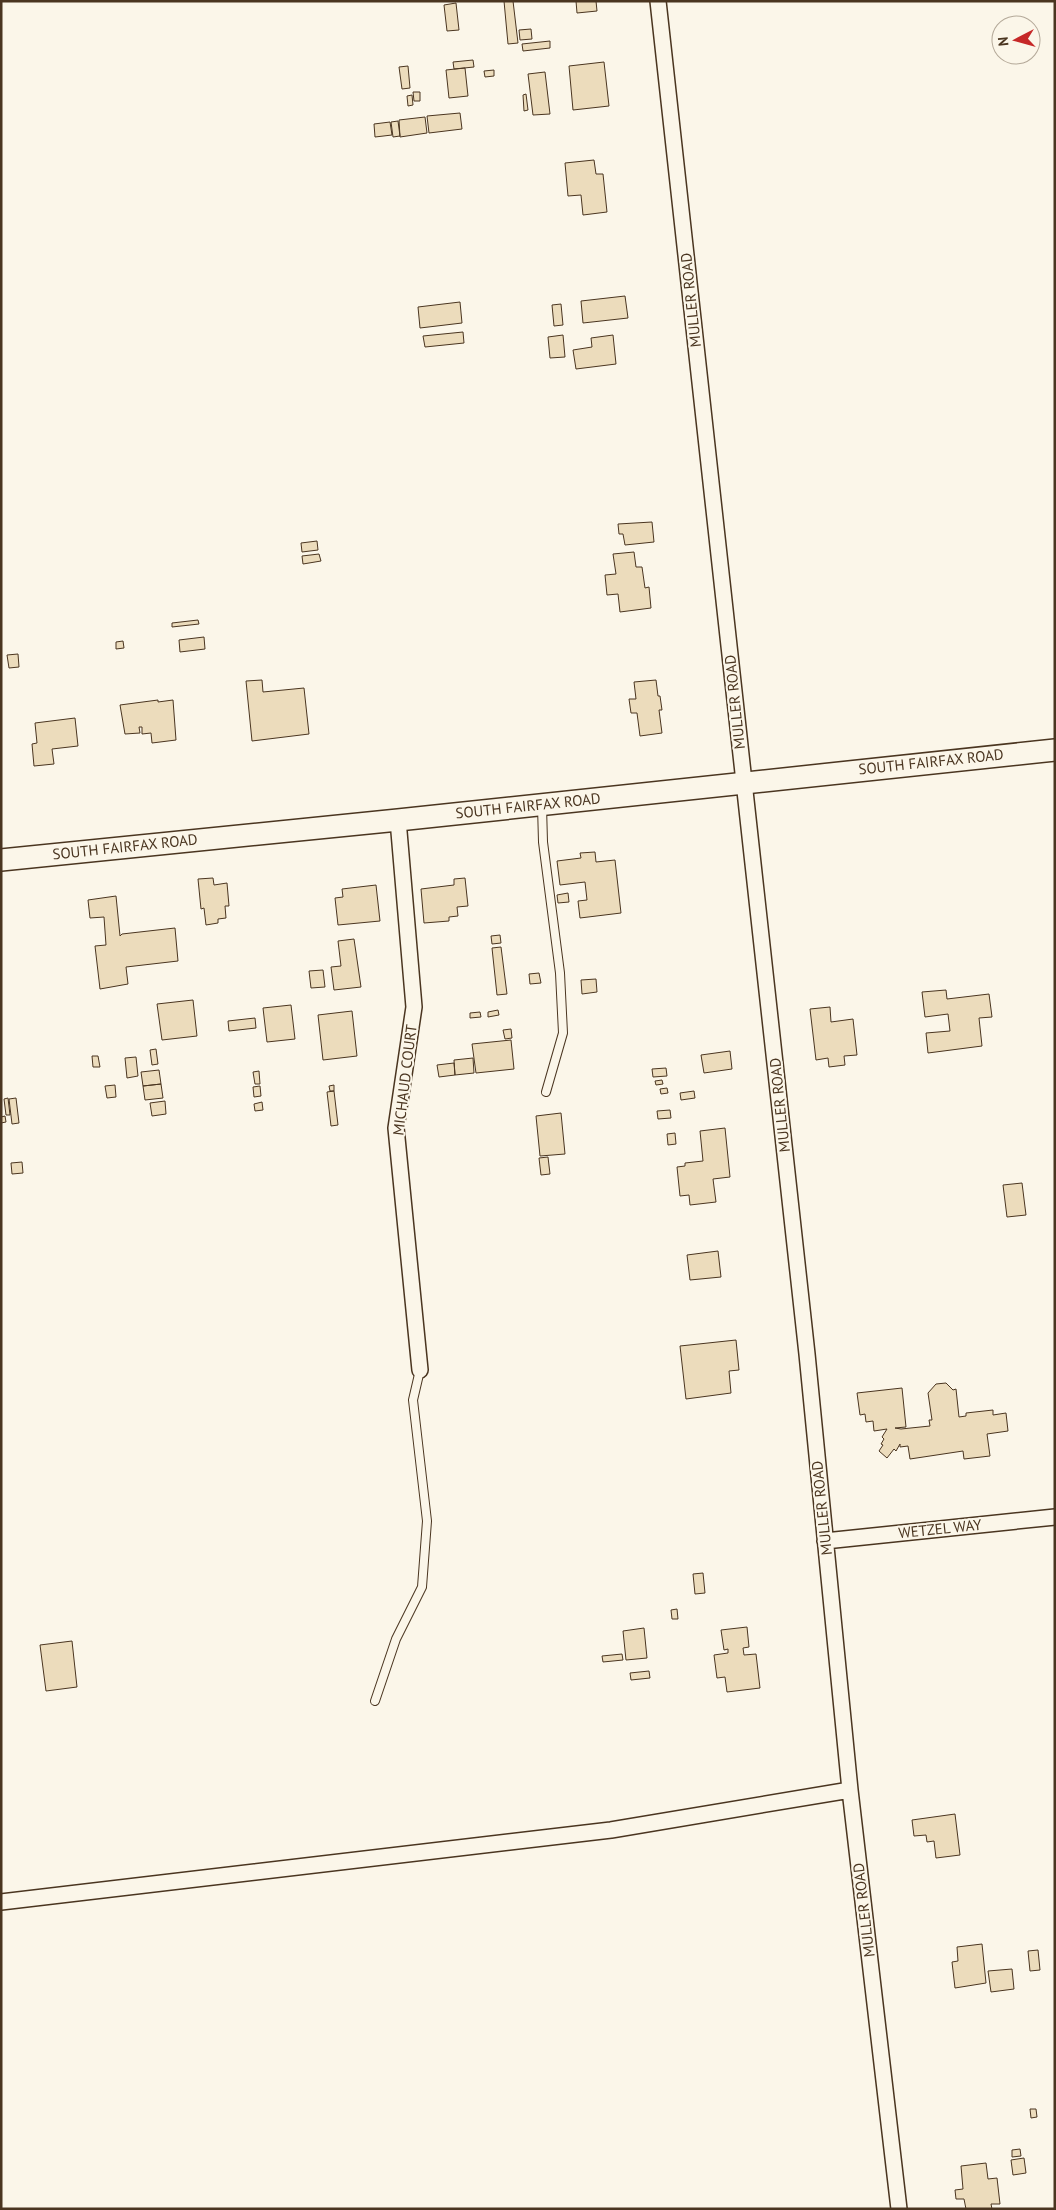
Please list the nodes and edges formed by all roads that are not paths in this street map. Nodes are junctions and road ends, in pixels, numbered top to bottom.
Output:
1 (658, 1) edge
2 (1055, 750) edge
3 (744, 782) junction
4 (542, 804) junction
5 (398, 820) junction
6 (1, 860) edge
7 (546, 1092) dead end
8 (420, 1370) joint
9 (1055, 1517) edge
10 (825, 1541) junction
11 (375, 1701) dead end
12 (850, 1790) junction
13 (1, 1902) edge
14 (900, 2209) edge

1 - 3 street, MULLER ROAD
2 - 3 street, SOUTH FAIRFAX ROAD
3 - 4 street, SOUTH FAIRFAX ROAD
3 - 10 street, MULLER ROAD
4 - 5 street, SOUTH FAIRFAX ROAD
4 - 7 lane
5 - 6 street, SOUTH FAIRFAX ROAD
5 - 8 street, MICHAUD COURT
8 - 11 lane
9 - 10 street, WETZEL WAY
10 - 12 street, MULLER ROAD
12 - 13 street
12 - 14 street, MULLER ROAD

